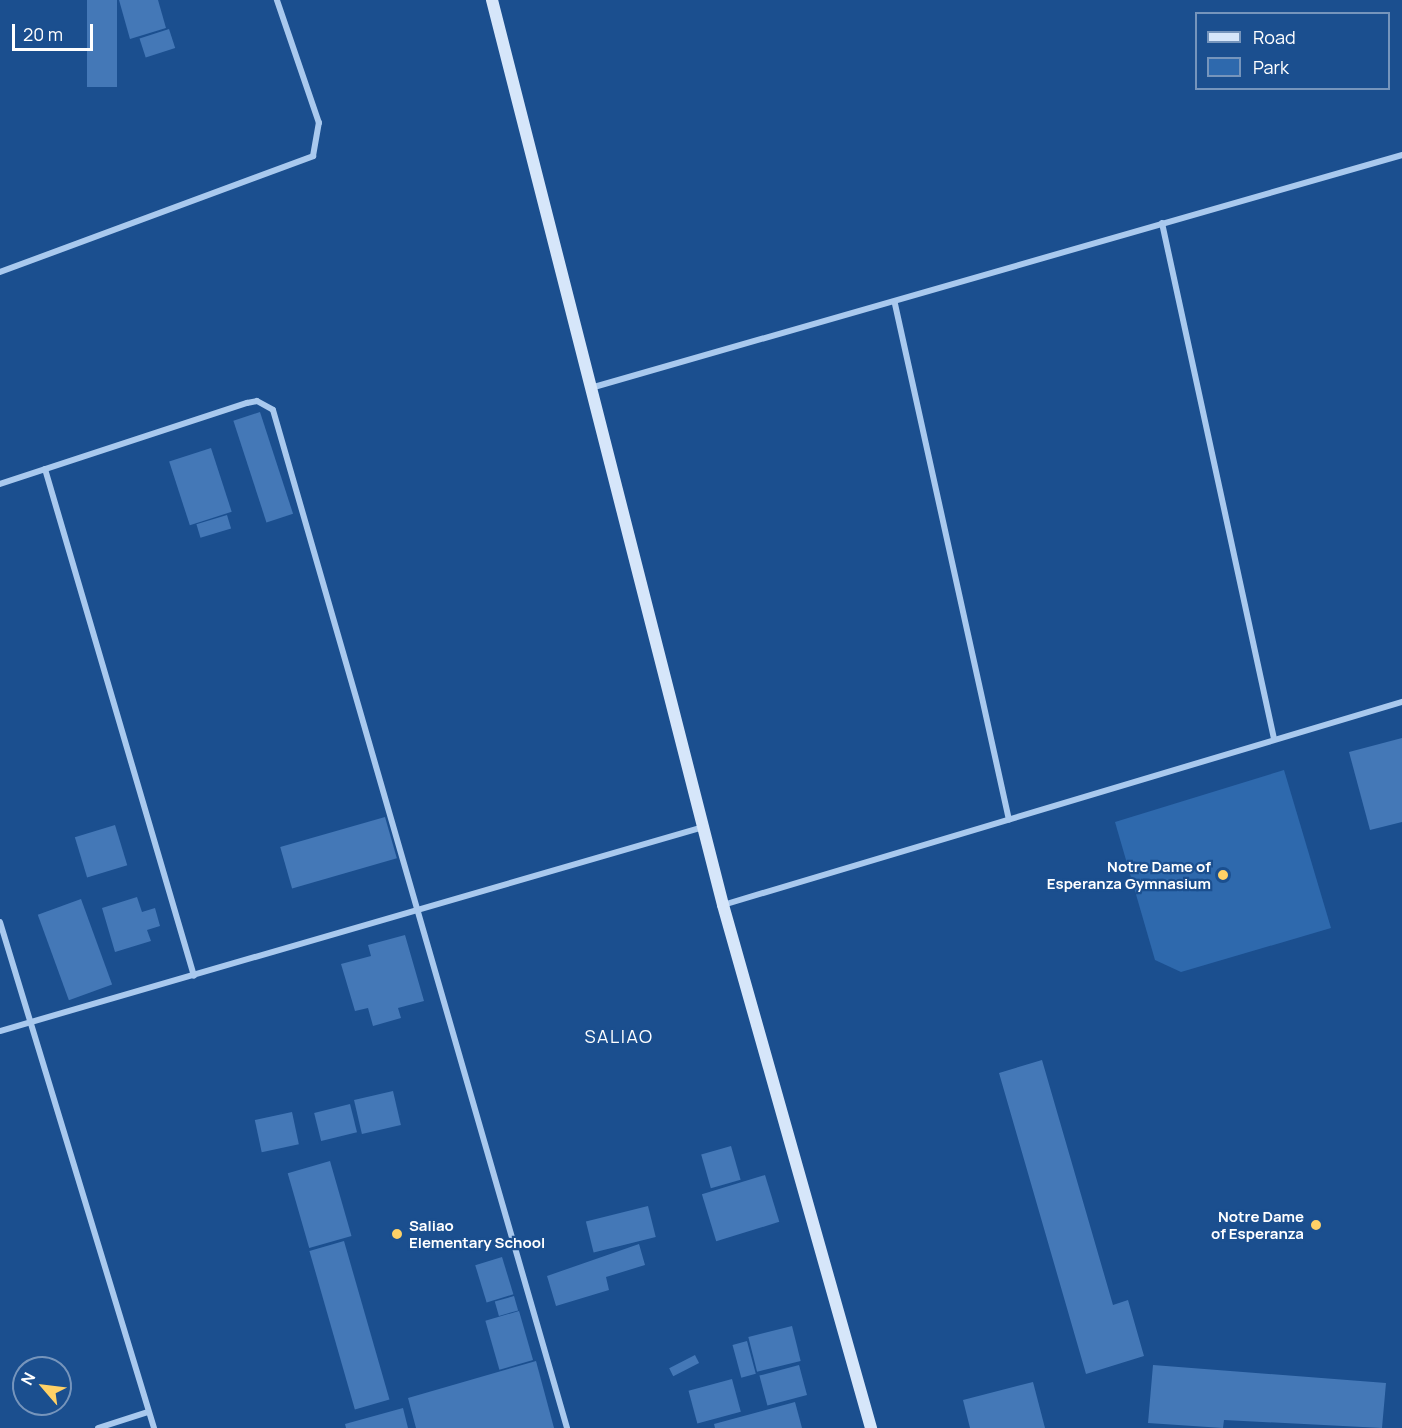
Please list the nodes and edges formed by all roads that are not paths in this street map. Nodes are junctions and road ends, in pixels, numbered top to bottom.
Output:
1 (277, 0) edge
2 (492, 0) edge
3 (1402, 155) edge
4 (1162, 223) junction
5 (0, 272) edge
6 (895, 304) junction
7 (594, 387) junction
8 (45, 469) junction
9 (0, 484) edge
10 (1402, 702) edge
11 (1274, 739) junction
12 (1009, 820) junction
13 (703, 827) junction
14 (723, 905) junction
15 (420, 913) junction
16 (0, 922) edge
17 (194, 976) junction
18 (30, 1023) junction
19 (0, 1031) edge
20 (148, 1412) junction
21 (98, 1428) edge
22 (154, 1428) edge
23 (567, 1428) edge
24 (871, 1428) edge

1 - 5 street
2 - 7 street
3 - 4 street
4 - 6 street
4 - 11 street
6 - 7 street
6 - 12 street
7 - 13 street
8 - 9 street
8 - 15 street
8 - 17 street
10 - 11 street
11 - 12 street
12 - 14 street
13 - 14 street
13 - 15 street
14 - 24 street
15 - 17 street
15 - 23 street
16 - 18 street
17 - 18 street
18 - 19 street
18 - 20 street
20 - 21 street
20 - 22 street

